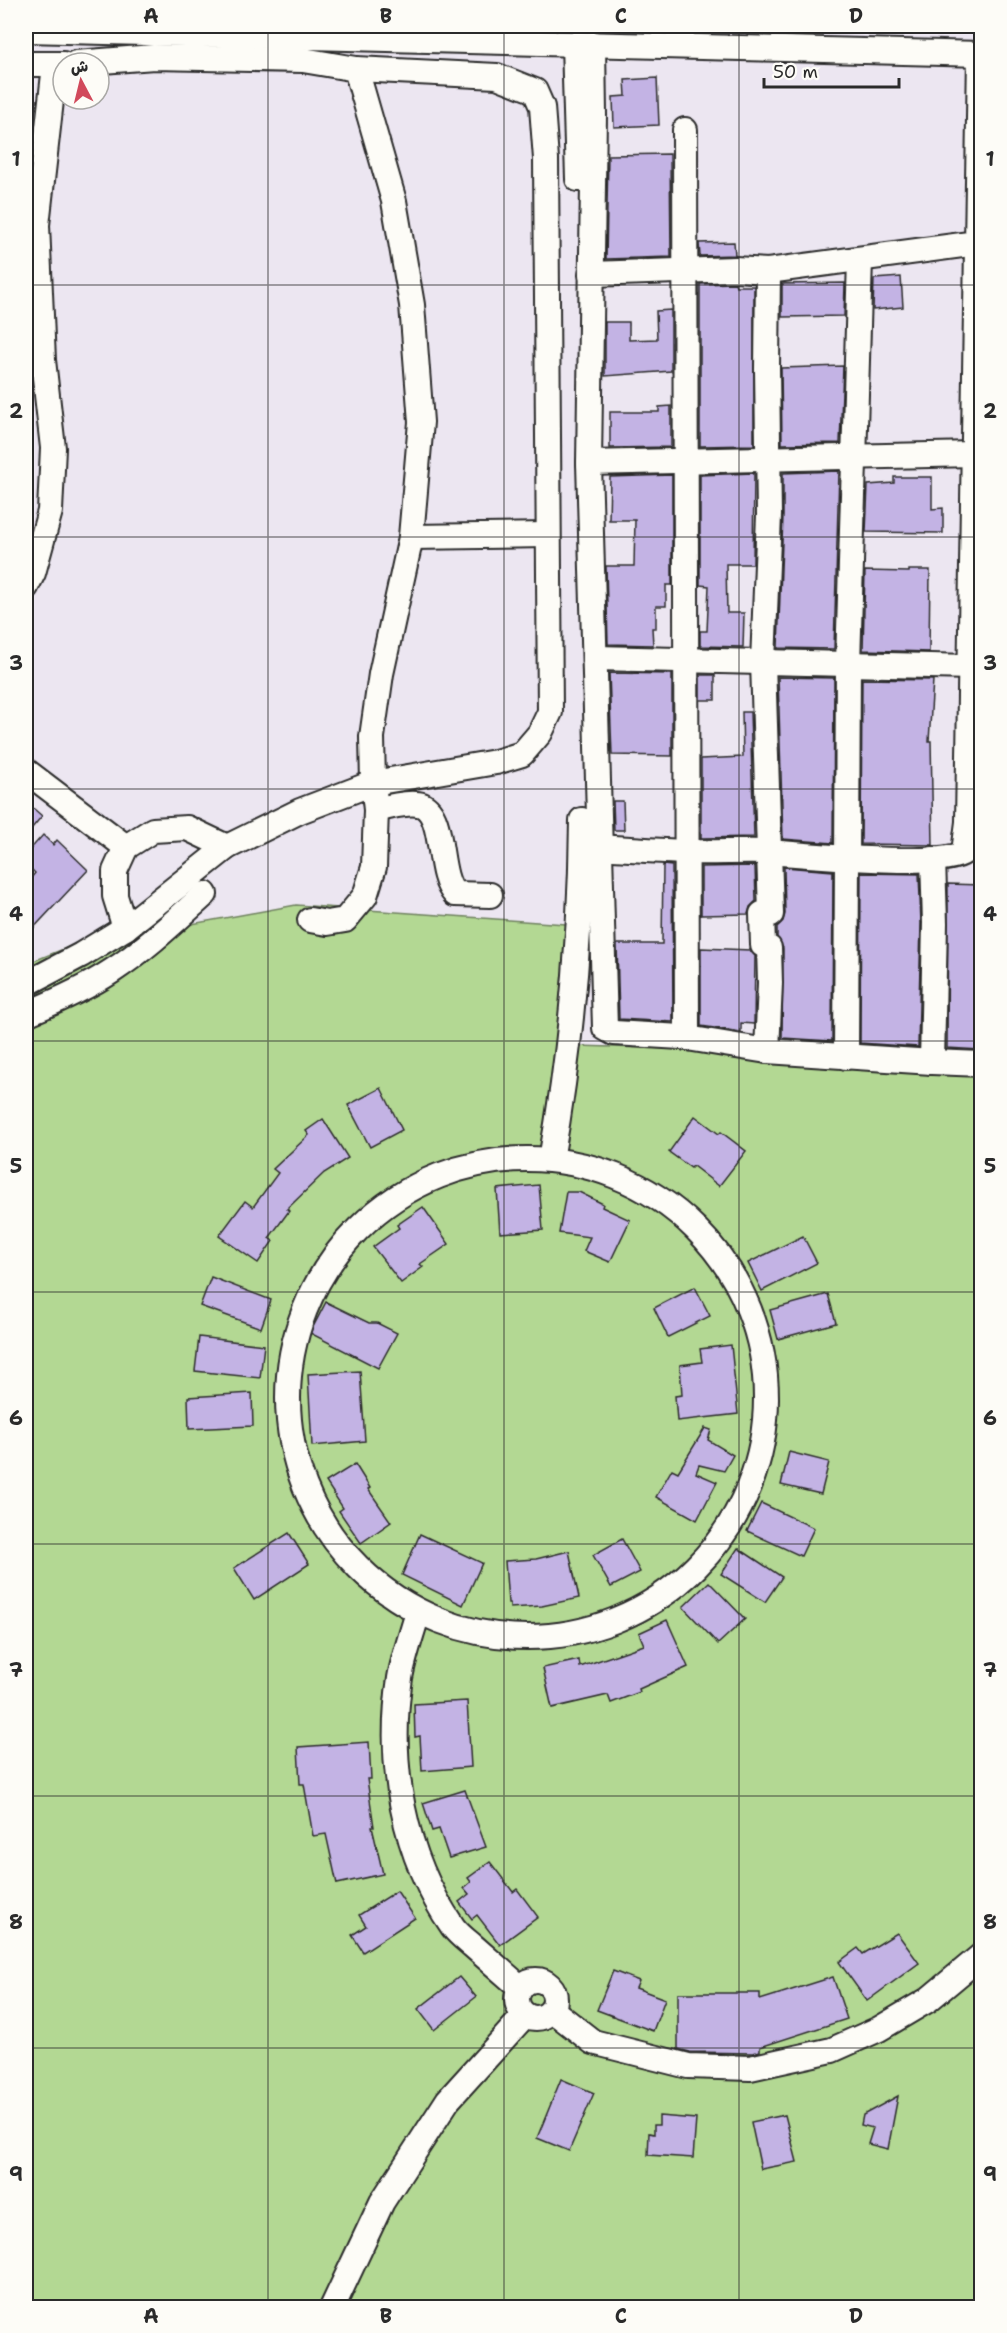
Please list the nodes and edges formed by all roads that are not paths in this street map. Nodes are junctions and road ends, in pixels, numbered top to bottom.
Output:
1 (26, 30) edge
2 (584, 44) junction
3 (981, 54) edge
4 (111, 60) edge
5 (26, 64) edge
6 (51, 64) edge
7 (356, 69) junction
8 (57, 111) edge
9 (685, 130) dead end
10 (977, 243) junction
11 (860, 259) junction
12 (768, 270) junction
13 (685, 272) junction
14 (591, 274) junction
15 (974, 454) junction
16 (854, 457) junction
17 (769, 459) junction
18 (686, 461) junction
19 (589, 463) junction
20 (547, 535) junction
21 (411, 537) junction
22 (26, 587) edge
23 (596, 658) junction
24 (686, 660) junction
25 (763, 662) junction
26 (848, 664) junction
27 (971, 667) junction
28 (26, 771) edge
29 (373, 783) junction
30 (376, 810) junction
31 (126, 847) junction
32 (227, 847) junction
33 (599, 847) junction
34 (687, 852) junction
35 (769, 852) junction
36 (847, 859) junction
37 (933, 860) junction
38 (205, 894) dead end
39 (490, 895) dead end
40 (310, 920) dead end
41 (125, 928) junction
42 (26, 984) edge
43 (26, 1014) edge
44 (687, 1038) junction
45 (766, 1051) junction
46 (846, 1057) junction
47 (932, 1062) junction
48 (981, 1064) edge
49 (551, 1160) junction
50 (418, 1612) junction
51 (981, 1955) edge
52 (521, 1988) junction
53 (552, 2010) junction
54 (525, 2015) junction
55 (332, 2307) edge

1 - 2 street
2 - 3 street
2 - 14 street
2 - 49 street
3 - 10 street
4 - 7 street
5 - 6 street
7 - 20 street
7 - 21 street
8 - 22 street
9 - 13 street
10 - 11 street
10 - 15 street
11 - 12 street
11 - 16 street
12 - 13 street
12 - 17 street
13 - 14 street
13 - 18 street
14 - 19 street
15 - 16 street
15 - 27 street
16 - 17 street
16 - 26 street
17 - 18 street
17 - 25 street
18 - 19 street
18 - 24 street
19 - 23 street
20 - 21 street
20 - 29 street
21 - 29 street
23 - 24 street
23 - 33 street
24 - 25 street
24 - 34 street
25 - 26 street
25 - 35 street
26 - 27 street
26 - 36 street
27 - 37 street
28 - 31 street
29 - 30 street
29 - 32 street
30 - 39 street
30 - 40 street
31 - 32 street
31 - 41 street
32 - 41 street
33 - 34 street
33 - 44 street
34 - 35 street
34 - 44 street
35 - 36 street
35 - 45 street
36 - 37 street
36 - 46 street
37 - 47 street
38 - 43 street
41 - 42 street
44 - 45 street
45 - 46 street
46 - 47 street
47 - 48 street
49 - 50 street
49 - 50 street
50 - 52 street
51 - 53 street
52 - 53 street
52 - 54 street
53 - 54 street
54 - 55 street

